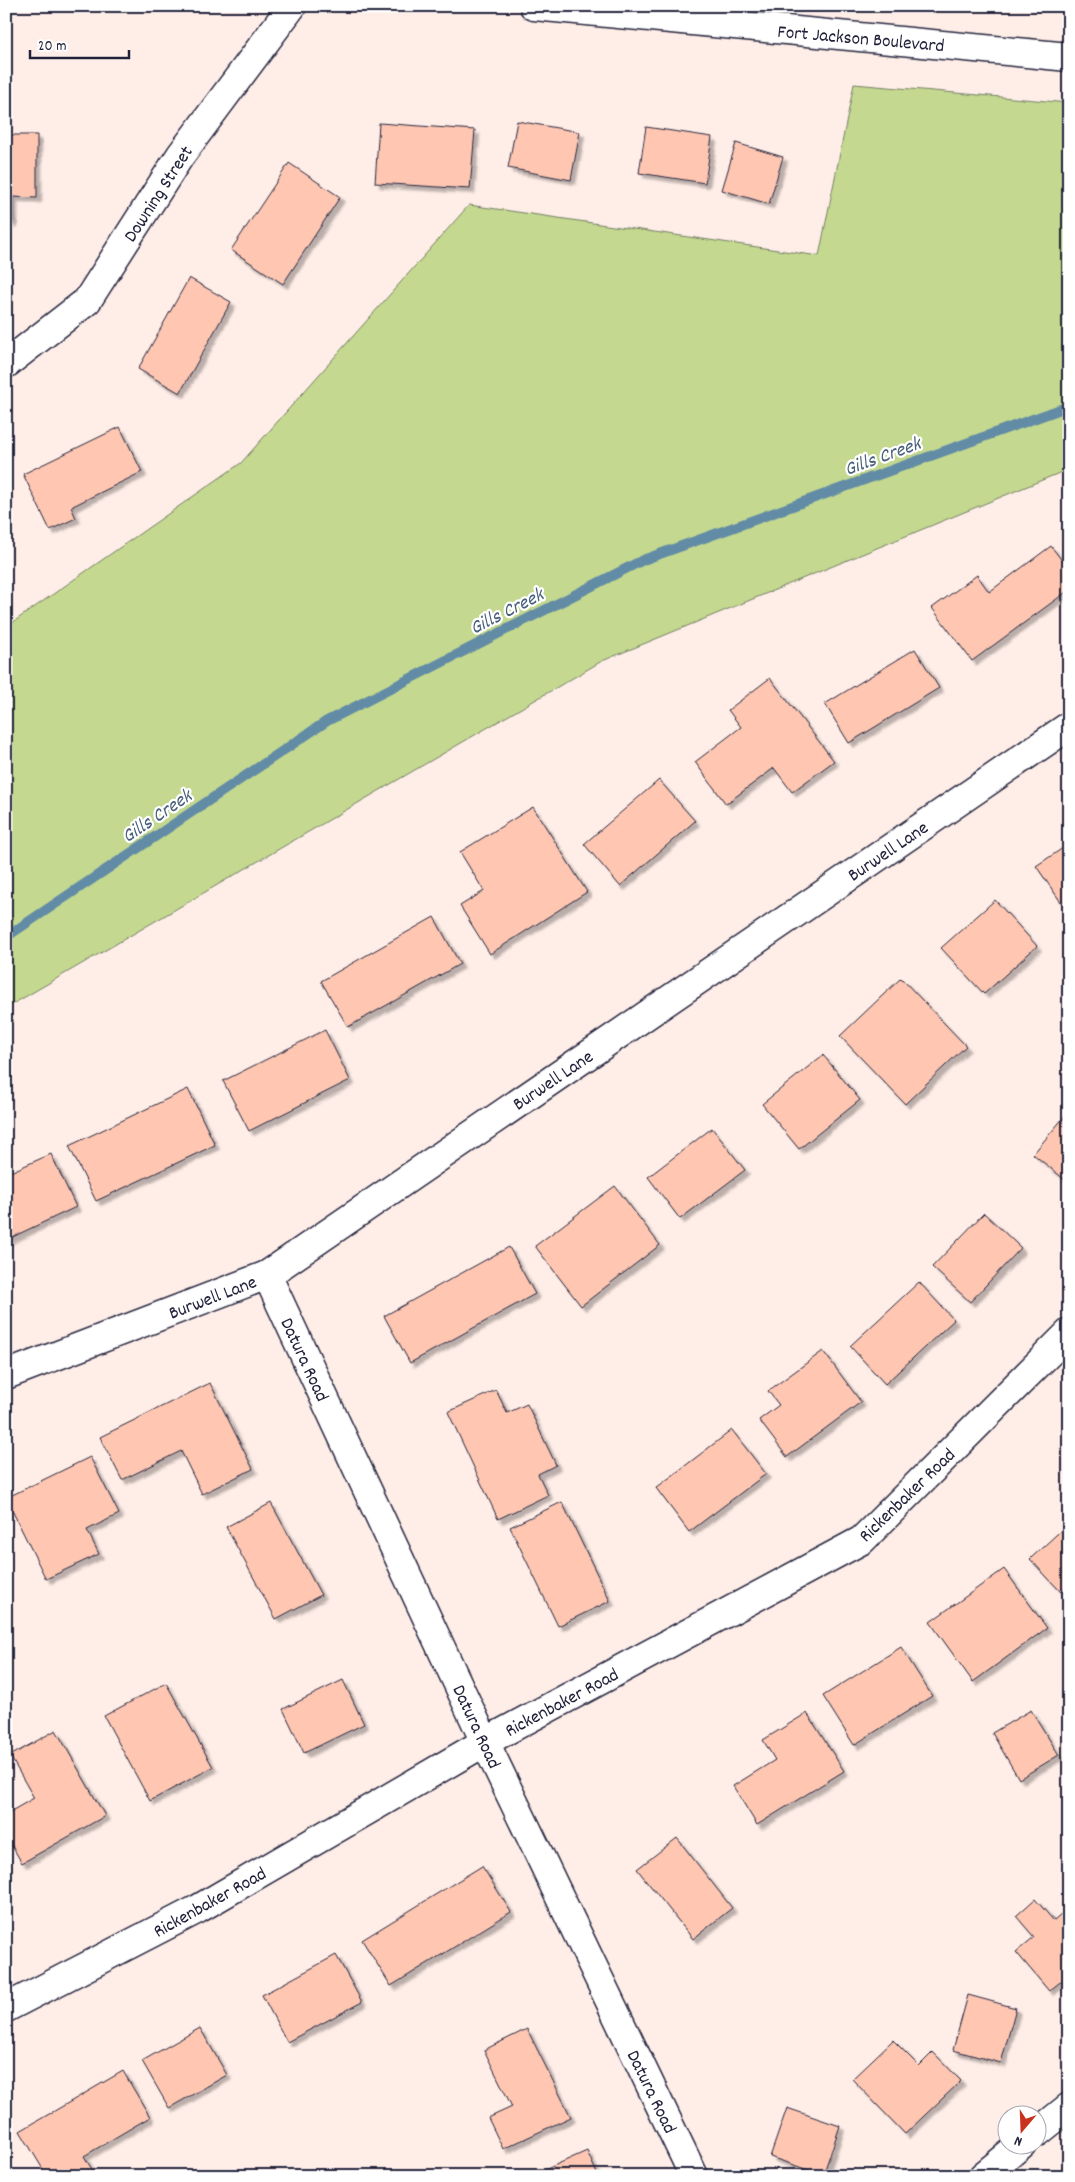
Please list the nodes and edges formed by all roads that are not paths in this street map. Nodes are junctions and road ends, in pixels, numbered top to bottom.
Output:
1 (292, 6) edge
2 (534, 6) edge
3 (577, 8) edge
4 (658, 12) edge
5 (1069, 57) edge
6 (6, 364) edge
7 (1069, 726) edge
8 (267, 1275) junction
9 (1069, 1333) edge
10 (6, 1375) edge
11 (485, 1742) junction
12 (6, 2008) edge
13 (1069, 2107) edge
14 (1048, 2124) edge
15 (1010, 2154) edge
16 (694, 2176) edge
17 (983, 2176) edge

1 - 6 street, Downing Street
2 - 3 street, Fort Jackson Boulevard
3 - 4 street, Fort Jackson Boulevard
4 - 5 street, Fort Jackson Boulevard
7 - 8 street, Burwell Lane
8 - 10 street, Burwell Lane
8 - 11 street, Datura Road
9 - 11 street, Rickenbaker Road
11 - 12 street, Rickenbaker Road
11 - 16 street, Datura Road
13 - 14 street
15 - 17 street

